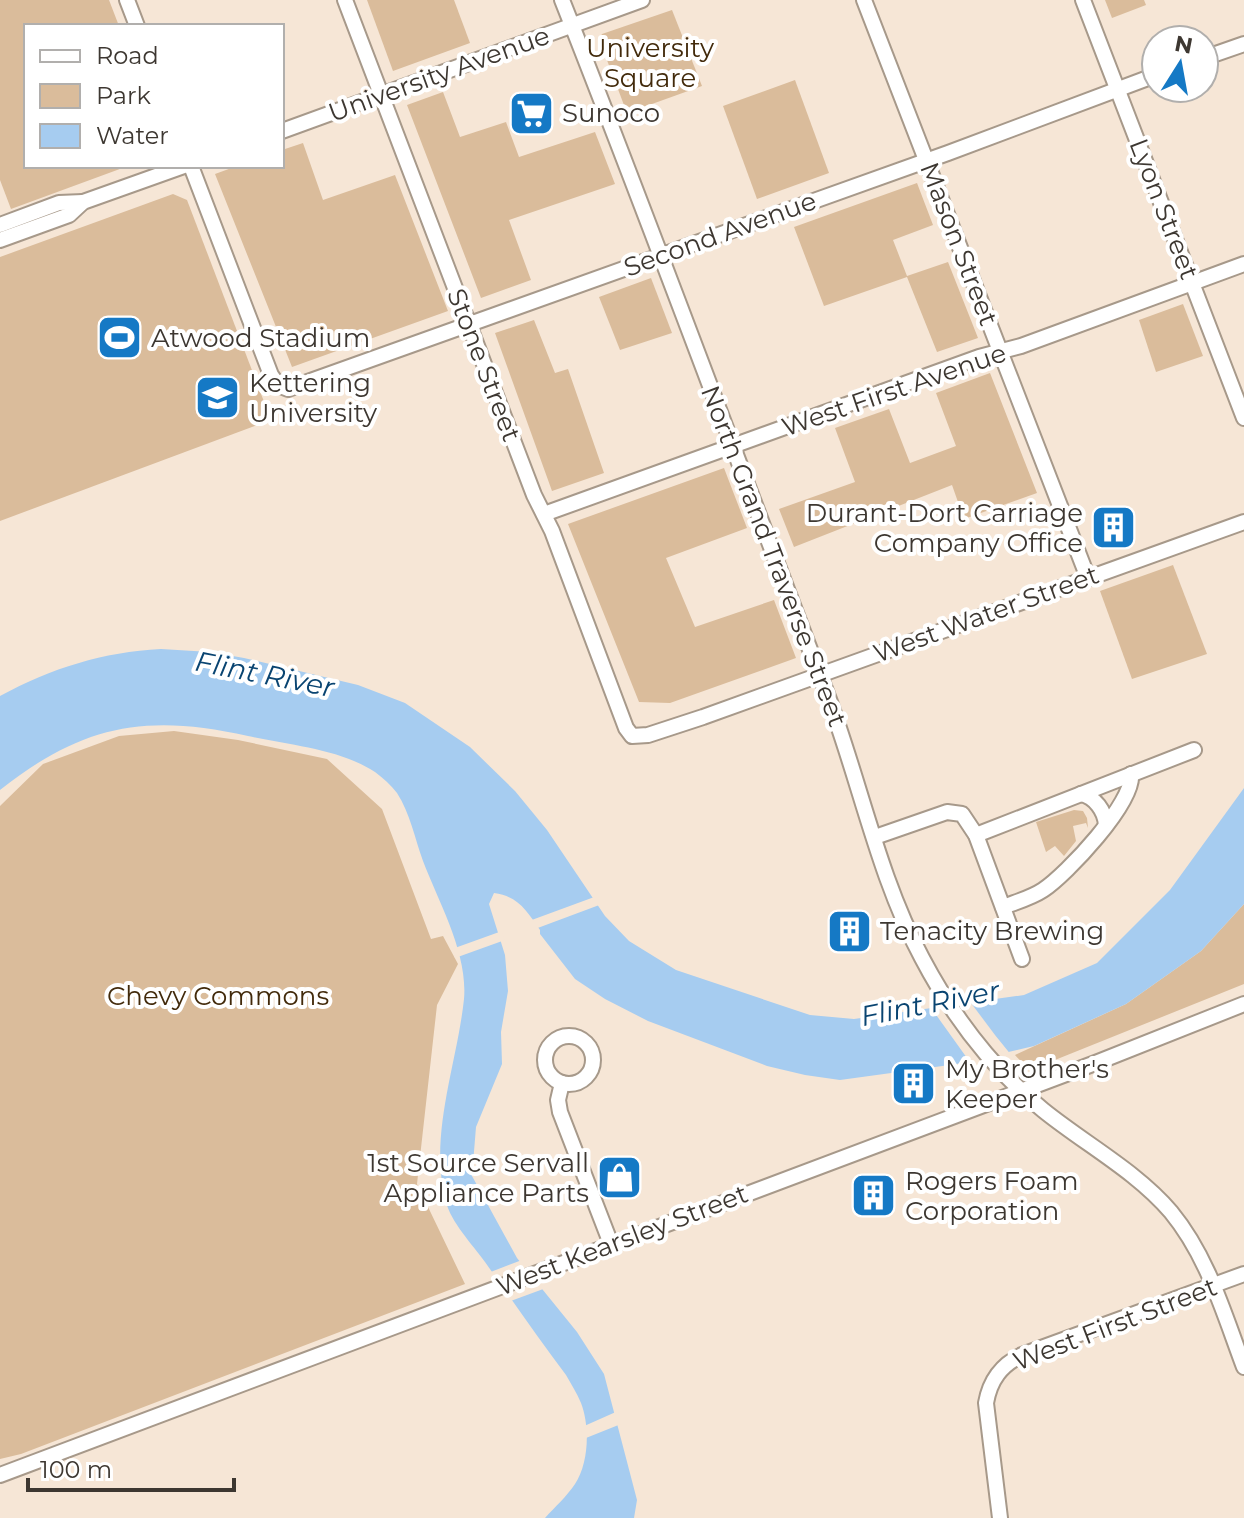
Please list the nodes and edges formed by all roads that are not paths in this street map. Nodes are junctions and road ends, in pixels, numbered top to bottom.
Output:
1 (127, 0) edge
2 (345, 0) edge
3 (562, 0) edge
4 (642, 0) edge
5 (864, 0) edge
6 (1083, 0) edge
7 (136, 24) edge
8 (572, 26) junction
9 (1244, 44) edge
10 (1220, 52) edge
11 (1140, 81) edge
12 (1118, 90) junction
13 (381, 95) junction
14 (284, 130) edge
15 (926, 160) junction
16 (178, 168) edge
17 (192, 168) edge
18 (0, 235) edge
19 (660, 255) junction
20 (1244, 264) edge
21 (1193, 283) junction
22 (469, 324) junction
23 (1000, 352) junction
24 (1244, 418) edge
25 (732, 446) junction
26 (544, 514) junction
27 (1244, 522) edge
28 (1088, 578) junction
29 (819, 675) junction
30 (626, 728) joint
31 (1194, 750) dead end
32 (1131, 774) junction
33 (1081, 794) junction
34 (1106, 825) junction
35 (976, 835) junction
36 (875, 837) junction
37 (1003, 907) junction
38 (1022, 959) dead end
39 (1244, 1004) edge
40 (562, 1083) dead end
41 (1022, 1090) junction
42 (611, 1244) junction
43 (1244, 1274) edge
44 (1213, 1285) junction
45 (1244, 1367) edge
46 (0, 1475) edge
47 (1000, 1518) edge

1 - 7 street
2 - 13 street, Stone Street
3 - 8 street, North Grand Traverse Street
4 - 8 street, University Avenue
5 - 15 street, Mason Street
6 - 12 street, Lyon Street
8 - 13 street, University Avenue
8 - 19 street, North Grand Traverse Street
9 - 10 street
11 - 12 street, Second Avenue
12 - 15 street, Second Avenue
12 - 21 street, Lyon Street
13 - 14 street, University Avenue
13 - 22 street, Stone Street
15 - 19 street, Second Avenue
15 - 23 street, Mason Street
16 - 18 street
17 - 22 street, Second Avenue
19 - 22 street, Second Avenue
19 - 25 street, North Grand Traverse Street
20 - 21 street, West First Avenue
21 - 23 street, West First Avenue
21 - 24 street, Lyon Street
22 - 26 street, Stone Street
23 - 25 street, West First Avenue
23 - 28 street, Mason Street
25 - 26 street, West First Avenue
25 - 29 street, North Grand Traverse Street
26 - 30 street, Stone Street
27 - 28 street, West Water Street
28 - 29 street, West Water Street
29 - 30 street, West Water Street
29 - 36 street, North Grand Traverse Street
31 - 32 street
32 - 33 street
32 - 34 street
33 - 34 street
33 - 35 street
34 - 37 street
35 - 36 street
35 - 37 street
36 - 41 street, North Grand Traverse Street
37 - 38 street
39 - 41 street, West Kearsley Street
40 - 42 street
41 - 42 street, West Kearsley Street
41 - 44 street, North Grand Traverse Street
42 - 46 street, West Kearsley Street
43 - 44 street, West First Street
44 - 45 street, North Grand Traverse Street
44 - 47 street, West First Street

